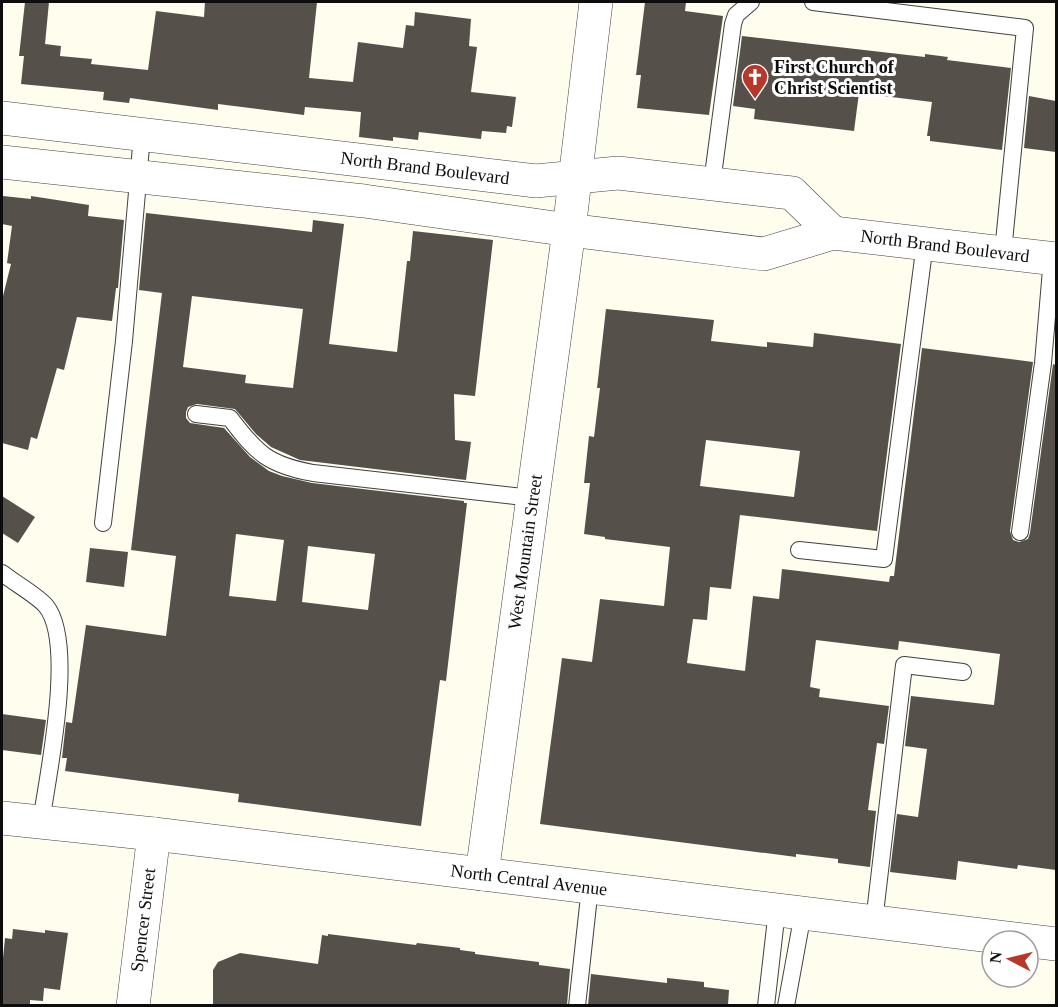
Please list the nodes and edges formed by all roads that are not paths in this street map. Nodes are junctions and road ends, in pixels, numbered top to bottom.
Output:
1 (596, 2) edge
2 (751, 2) edge
3 (813, 2) edge
4 (2, 118) edge
5 (142, 135) junction
6 (2, 162) edge
7 (139, 176) junction
8 (575, 177) junction
9 (712, 183) junction
10 (569, 230) junction
11 (833, 233) junction
12 (925, 243) junction
13 (1003, 252) junction
14 (1054, 259) edge
15 (196, 414) dead end
16 (532, 498) junction
17 (103, 522) dead end
18 (1020, 532) dead end
19 (799, 550) dead end
20 (2, 573) edge
21 (963, 672) dead end
22 (2, 818) edge
23 (41, 822) junction
24 (154, 834) junction
25 (482, 874) junction
26 (590, 887) junction
27 (790, 912) junction
28 (874, 922) junction
29 (1056, 944) edge
30 (133, 1005) edge
31 (577, 1005) edge
32 (766, 1005) edge
33 (786, 1005) edge

1 - 8 street, West Mountain Street
2 - 9 lane
3 - 13 lane
4 - 5 street, North Brand Boulevard
5 - 7 lane
5 - 8 street, North Brand Boulevard
6 - 7 street, North Brand Boulevard
7 - 10 street, North Brand Boulevard
7 - 17 lane
8 - 9 street, North Brand Boulevard
8 - 10 street, West Mountain Street
9 - 11 street, North Brand Boulevard
10 - 11 street, North Brand Boulevard
10 - 16 street, West Mountain Street
11 - 12 street, North Brand Boulevard
12 - 13 street, North Brand Boulevard
12 - 19 lane
13 - 14 street, North Brand Boulevard
14 - 18 lane
15 - 16 lane
16 - 25 street, West Mountain Street
20 - 23 lane
21 - 28 lane
22 - 23 street, North Central Avenue
23 - 24 street, North Central Avenue
24 - 25 street, North Central Avenue
24 - 30 street, Spencer Street
25 - 26 street, North Central Avenue
26 - 27 street, North Central Avenue
26 - 31 lane
27 - 28 street, North Central Avenue
27 - 32 lane
27 - 33 lane
28 - 29 street, North Central Avenue

